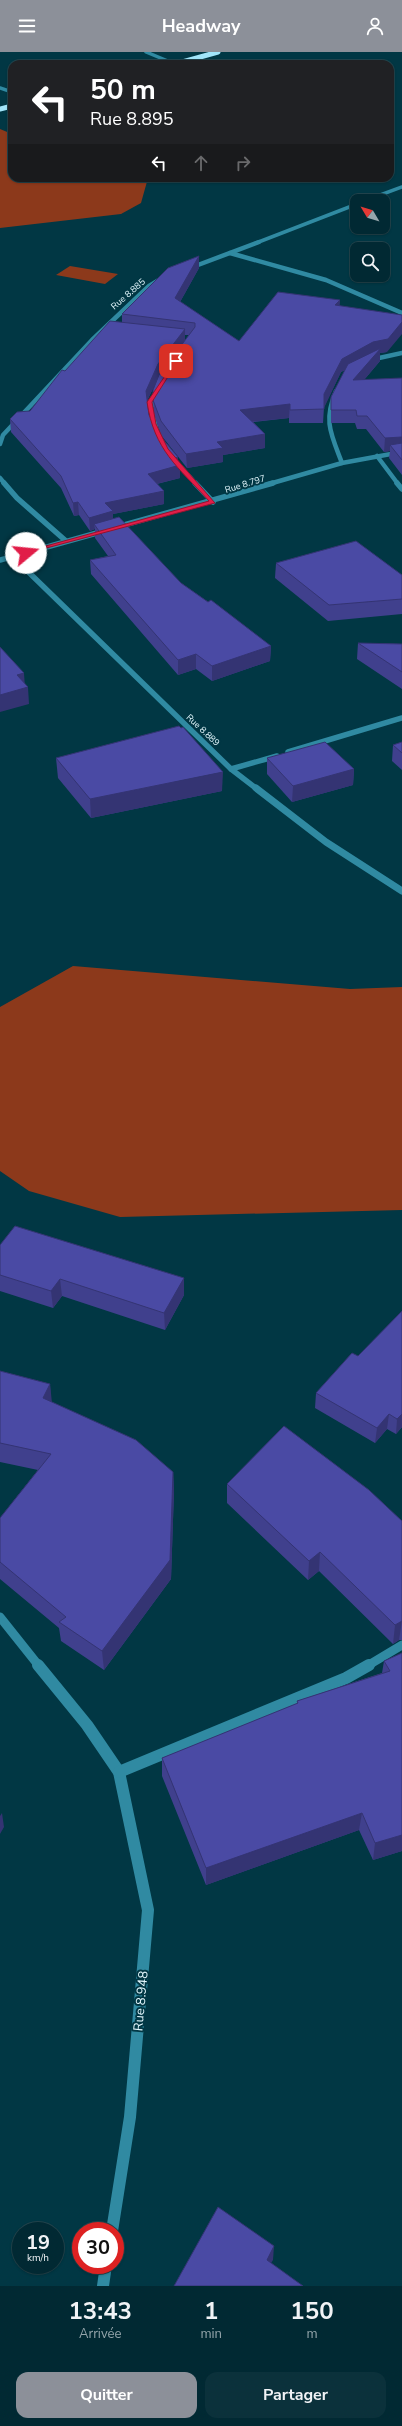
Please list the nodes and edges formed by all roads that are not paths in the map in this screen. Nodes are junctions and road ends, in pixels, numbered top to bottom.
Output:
1 (146, 52) edge
2 (218, 52) edge
3 (165, 60) edge
4 (189, 60) edge
5 (402, 187) edge
6 (383, 194) edge
7 (350, 207) edge
8 (230, 253) junction
9 (182, 271) edge
10 (161, 279) edge
11 (402, 313) edge
12 (102, 328) junction
13 (110, 328) edge
14 (402, 353) edge
15 (366, 361) edge
16 (164, 378) edge
17 (337, 388) edge
18 (159, 437) edge
19 (0, 444) edge
20 (166, 450) edge
21 (402, 452) edge
22 (377, 456) junction
23 (342, 463) junction
24 (0, 478) edge
25 (402, 489) edge
26 (213, 502) junction
27 (66, 541) junction
28 (13, 557) junction
29 (0, 560) edge
30 (402, 718) edge
31 (231, 769) junction
32 (402, 891) edge
33 (0, 1617) edge
34 (402, 1644) edge
35 (119, 1772) junction
36 (113, 2222) edge
37 (105, 2274) edge
38 (103, 2286) edge

1 - 3 street
2 - 4 highway
5 - 6 street
7 - 8 street
8 - 9 street
8 - 11 street
10 - 12 street, Rue 8.885
12 - 13 street
12 - 19 street, Rue 8.885
14 - 15 street
16 - 18 street
17 - 23 street
20 - 26 street
21 - 22 street, Rue 8.797
22 - 23 street, Rue 8.797
22 - 25 street
23 - 26 street, Rue 8.797
24 - 27 street
26 - 27 street, Rue 8.797
27 - 28 street, Rue 8.797
28 - 29 street, Rue 8.797
28 - 31 street, Rue 8.889
30 - 31 street
31 - 32 street, Rue 8.889
33 - 35 street
34 - 35 street
35 - 36 street, Rue 8.948
37 - 38 street

